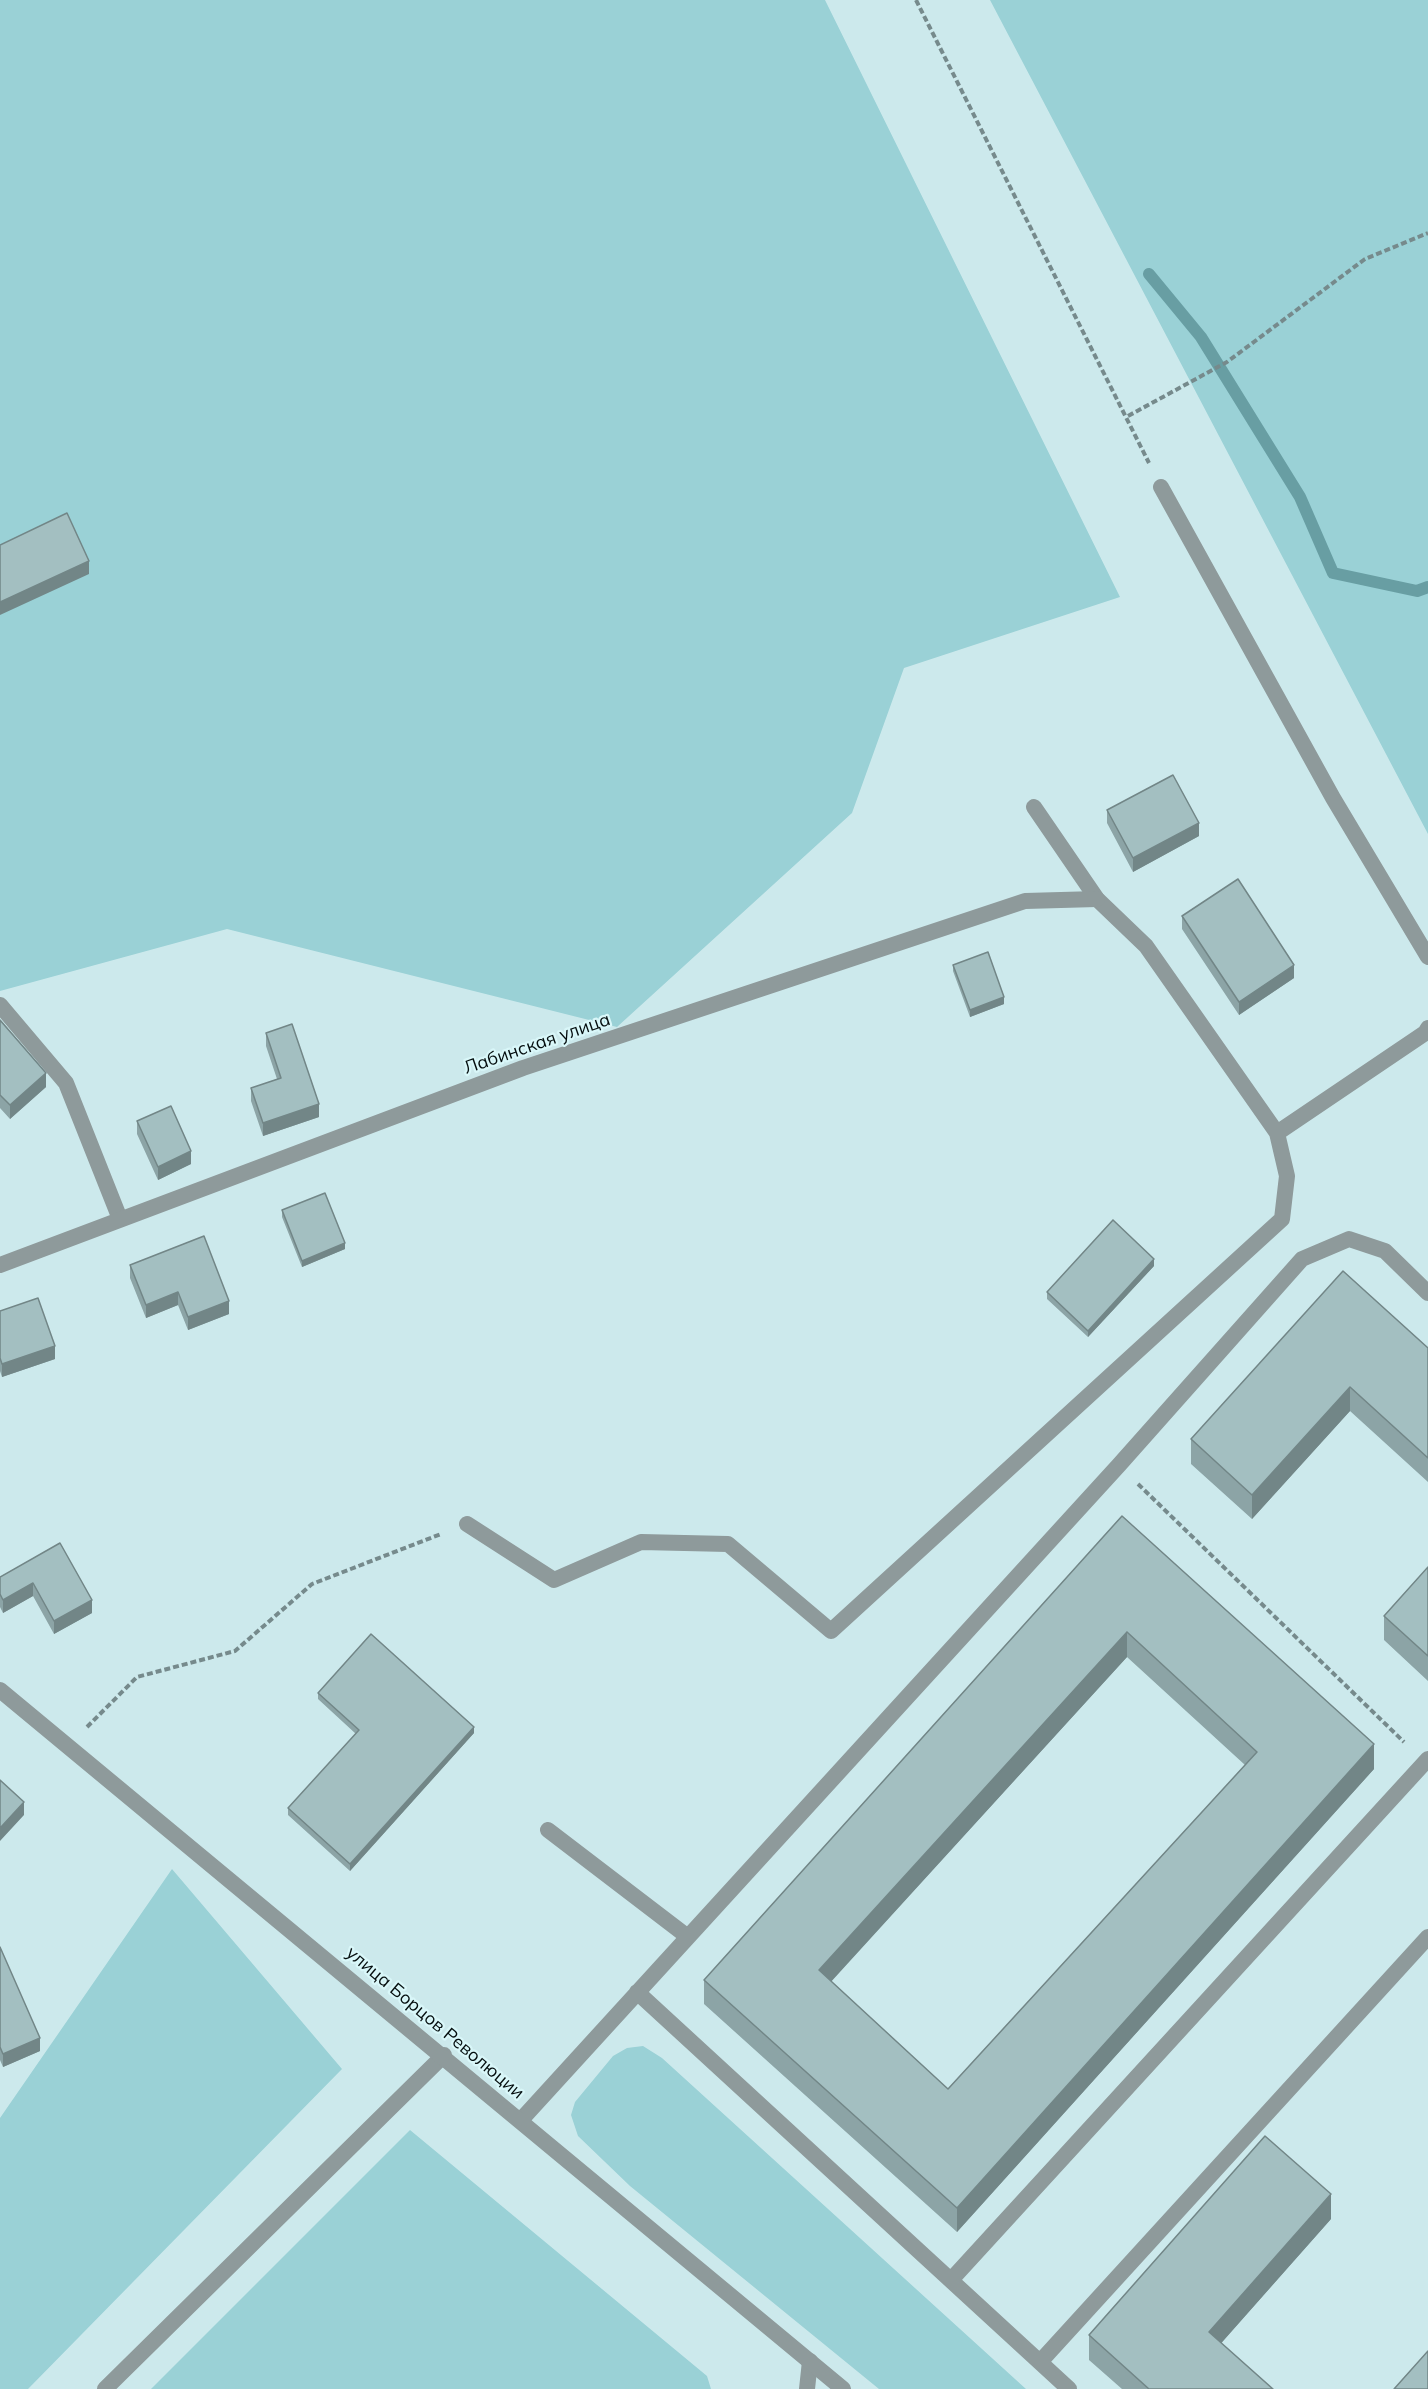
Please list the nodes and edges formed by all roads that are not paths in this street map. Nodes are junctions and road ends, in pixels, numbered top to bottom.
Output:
1 (1161, 487) road end
2 (1035, 807) dead end
3 (1097, 899) junction
4 (1428, 957) edge
5 (0, 1005) edge
6 (1428, 1028) edge
7 (1277, 1133) junction
8 (120, 1219) junction
9 (0, 1265) edge
10 (1428, 1293) edge
11 (467, 1524) road end
12 (0, 1690) edge
13 (1427, 1761) edge
14 (548, 1830) dead end
15 (688, 1937) junction
16 (1428, 1937) edge
17 (637, 1992) junction
18 (444, 2055) junction
19 (521, 2120) junction
20 (951, 2280) junction
21 (810, 2361) junction
22 (1040, 2362) junction
23 (105, 2389) edge
24 (807, 2389) edge
25 (843, 2389) edge
26 (1070, 2389) edge

1 - 4 street
2 - 3 street
3 - 7 street
3 - 8 street, Лабинская улица
5 - 8 street
6 - 7 street
7 - 11 street
8 - 9 street, Лабинская улица
10 - 15 street
12 - 18 street, улица Борцов Революции
13 - 20 street
14 - 15 street
15 - 17 street
16 - 22 street
17 - 19 street
17 - 20 street
18 - 19 street, улица Борцов Революции
18 - 23 street
19 - 21 street, улица Борцов Революции
20 - 22 street
21 - 24 street
21 - 25 street, улица Борцов Революции
22 - 26 street

